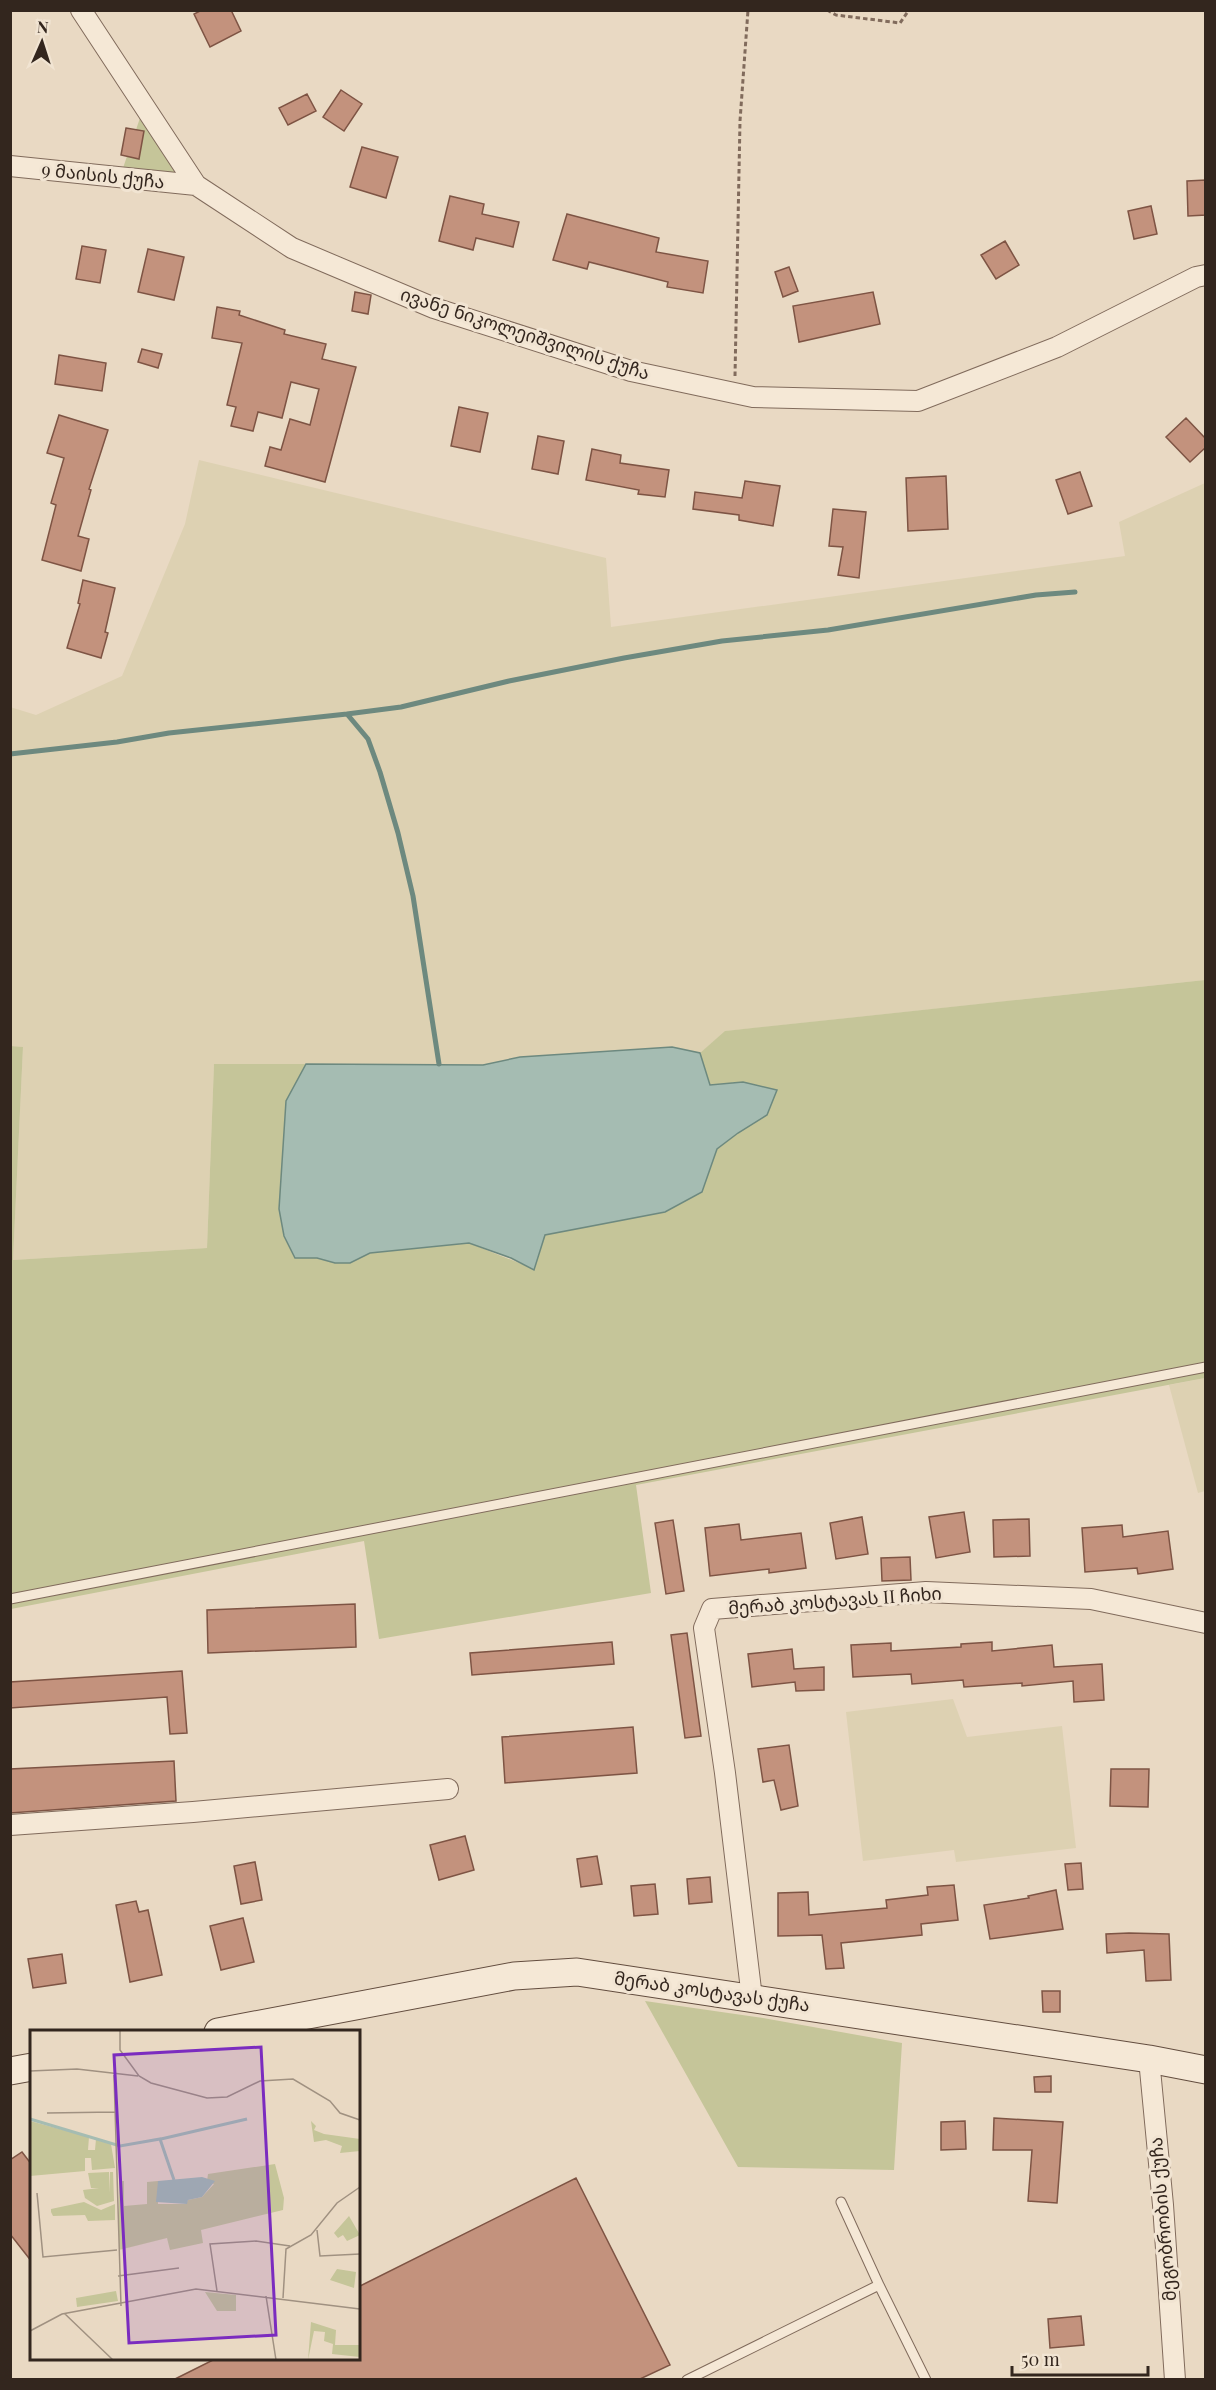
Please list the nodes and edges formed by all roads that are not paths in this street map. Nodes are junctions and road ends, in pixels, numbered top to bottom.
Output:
1 (81, 10) edge
2 (10, 166) edge
3 (196, 185) junction
4 (1206, 275) edge
5 (1206, 1367) edge
6 (10, 1599) edge
7 (1206, 1623) edge
8 (448, 1789) dead end
9 (10, 1826) edge
10 (752, 1998) junction
11 (223, 2030) edge
12 (1149, 2059) junction
13 (30, 2067) edge
14 (1206, 2070) edge
15 (10, 2071) edge
16 (841, 2202) dead end
17 (879, 2285) junction
18 (687, 2379) edge
19 (926, 2379) edge
20 (1175, 2379) edge

1 - 3 street, ივანე ნიკოლეიშვილის ქუჩა
2 - 3 street, 9 მაისის ქუჩა
3 - 4 street, ივანე ნიკოლეიშვილის ქუჩა
5 - 6 lane
7 - 10 street, მერაბ კოსტავას II ჩიხი
8 - 9 street
10 - 11 main road, მერაბ კოსტავას ქუჩა
10 - 12 main road, მერაბ კოსტავას ქუჩა
12 - 14 main road, მერაბ კოსტავას ქუჩა
12 - 20 street, მეგობრობის ქუჩა
13 - 15 main road
16 - 17 lane
17 - 18 lane
17 - 19 lane

